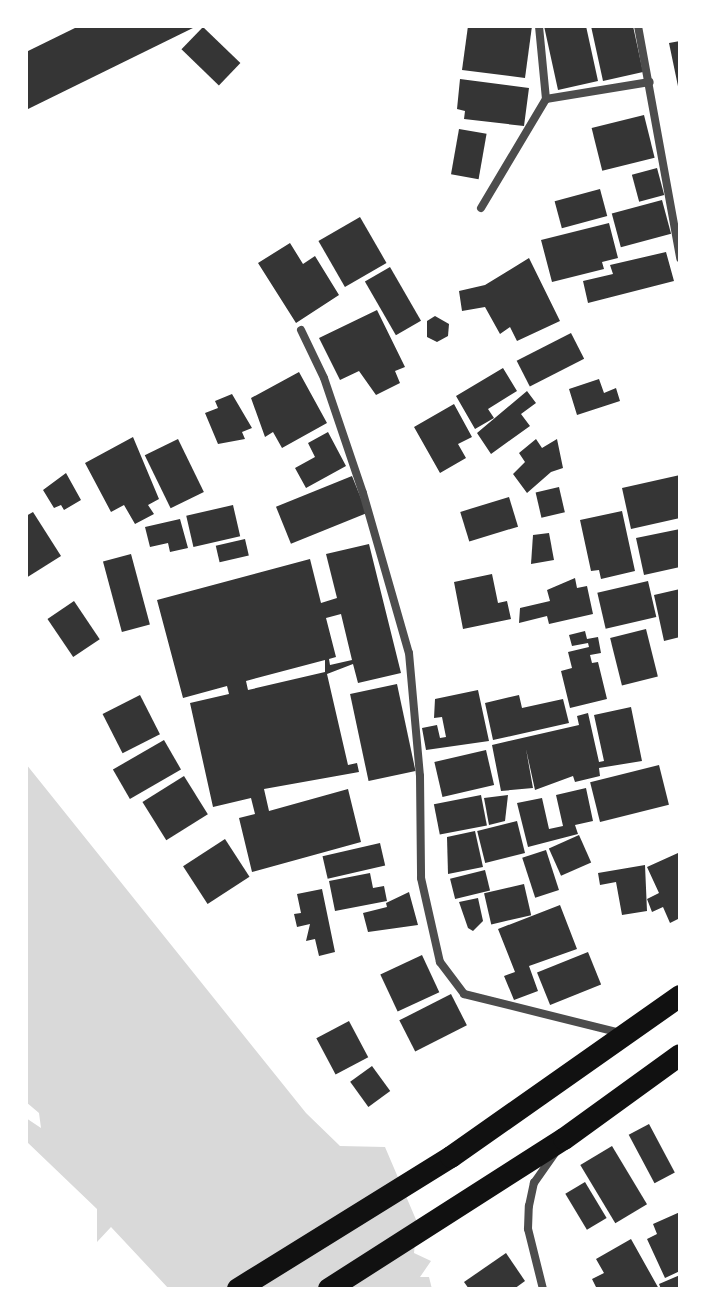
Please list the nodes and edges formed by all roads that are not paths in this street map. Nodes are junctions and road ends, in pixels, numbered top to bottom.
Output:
1 (539, 26) edge
2 (638, 26) edge
3 (650, 82) junction
4 (546, 99) junction
5 (481, 208) dead end
6 (680, 258) edge
7 (301, 330) dead end
8 (680, 996) edge
9 (624, 1034) junction
10 (680, 1055) edge
11 (564, 1139) junction
12 (238, 1289) edge
13 (329, 1289) edge
14 (543, 1289) edge

1 - 4 street
2 - 3 street
3 - 4 street
3 - 6 street
4 - 5 street
7 - 9 street
8 - 9 highway
9 - 12 highway
10 - 11 highway
11 - 13 highway
11 - 14 street

